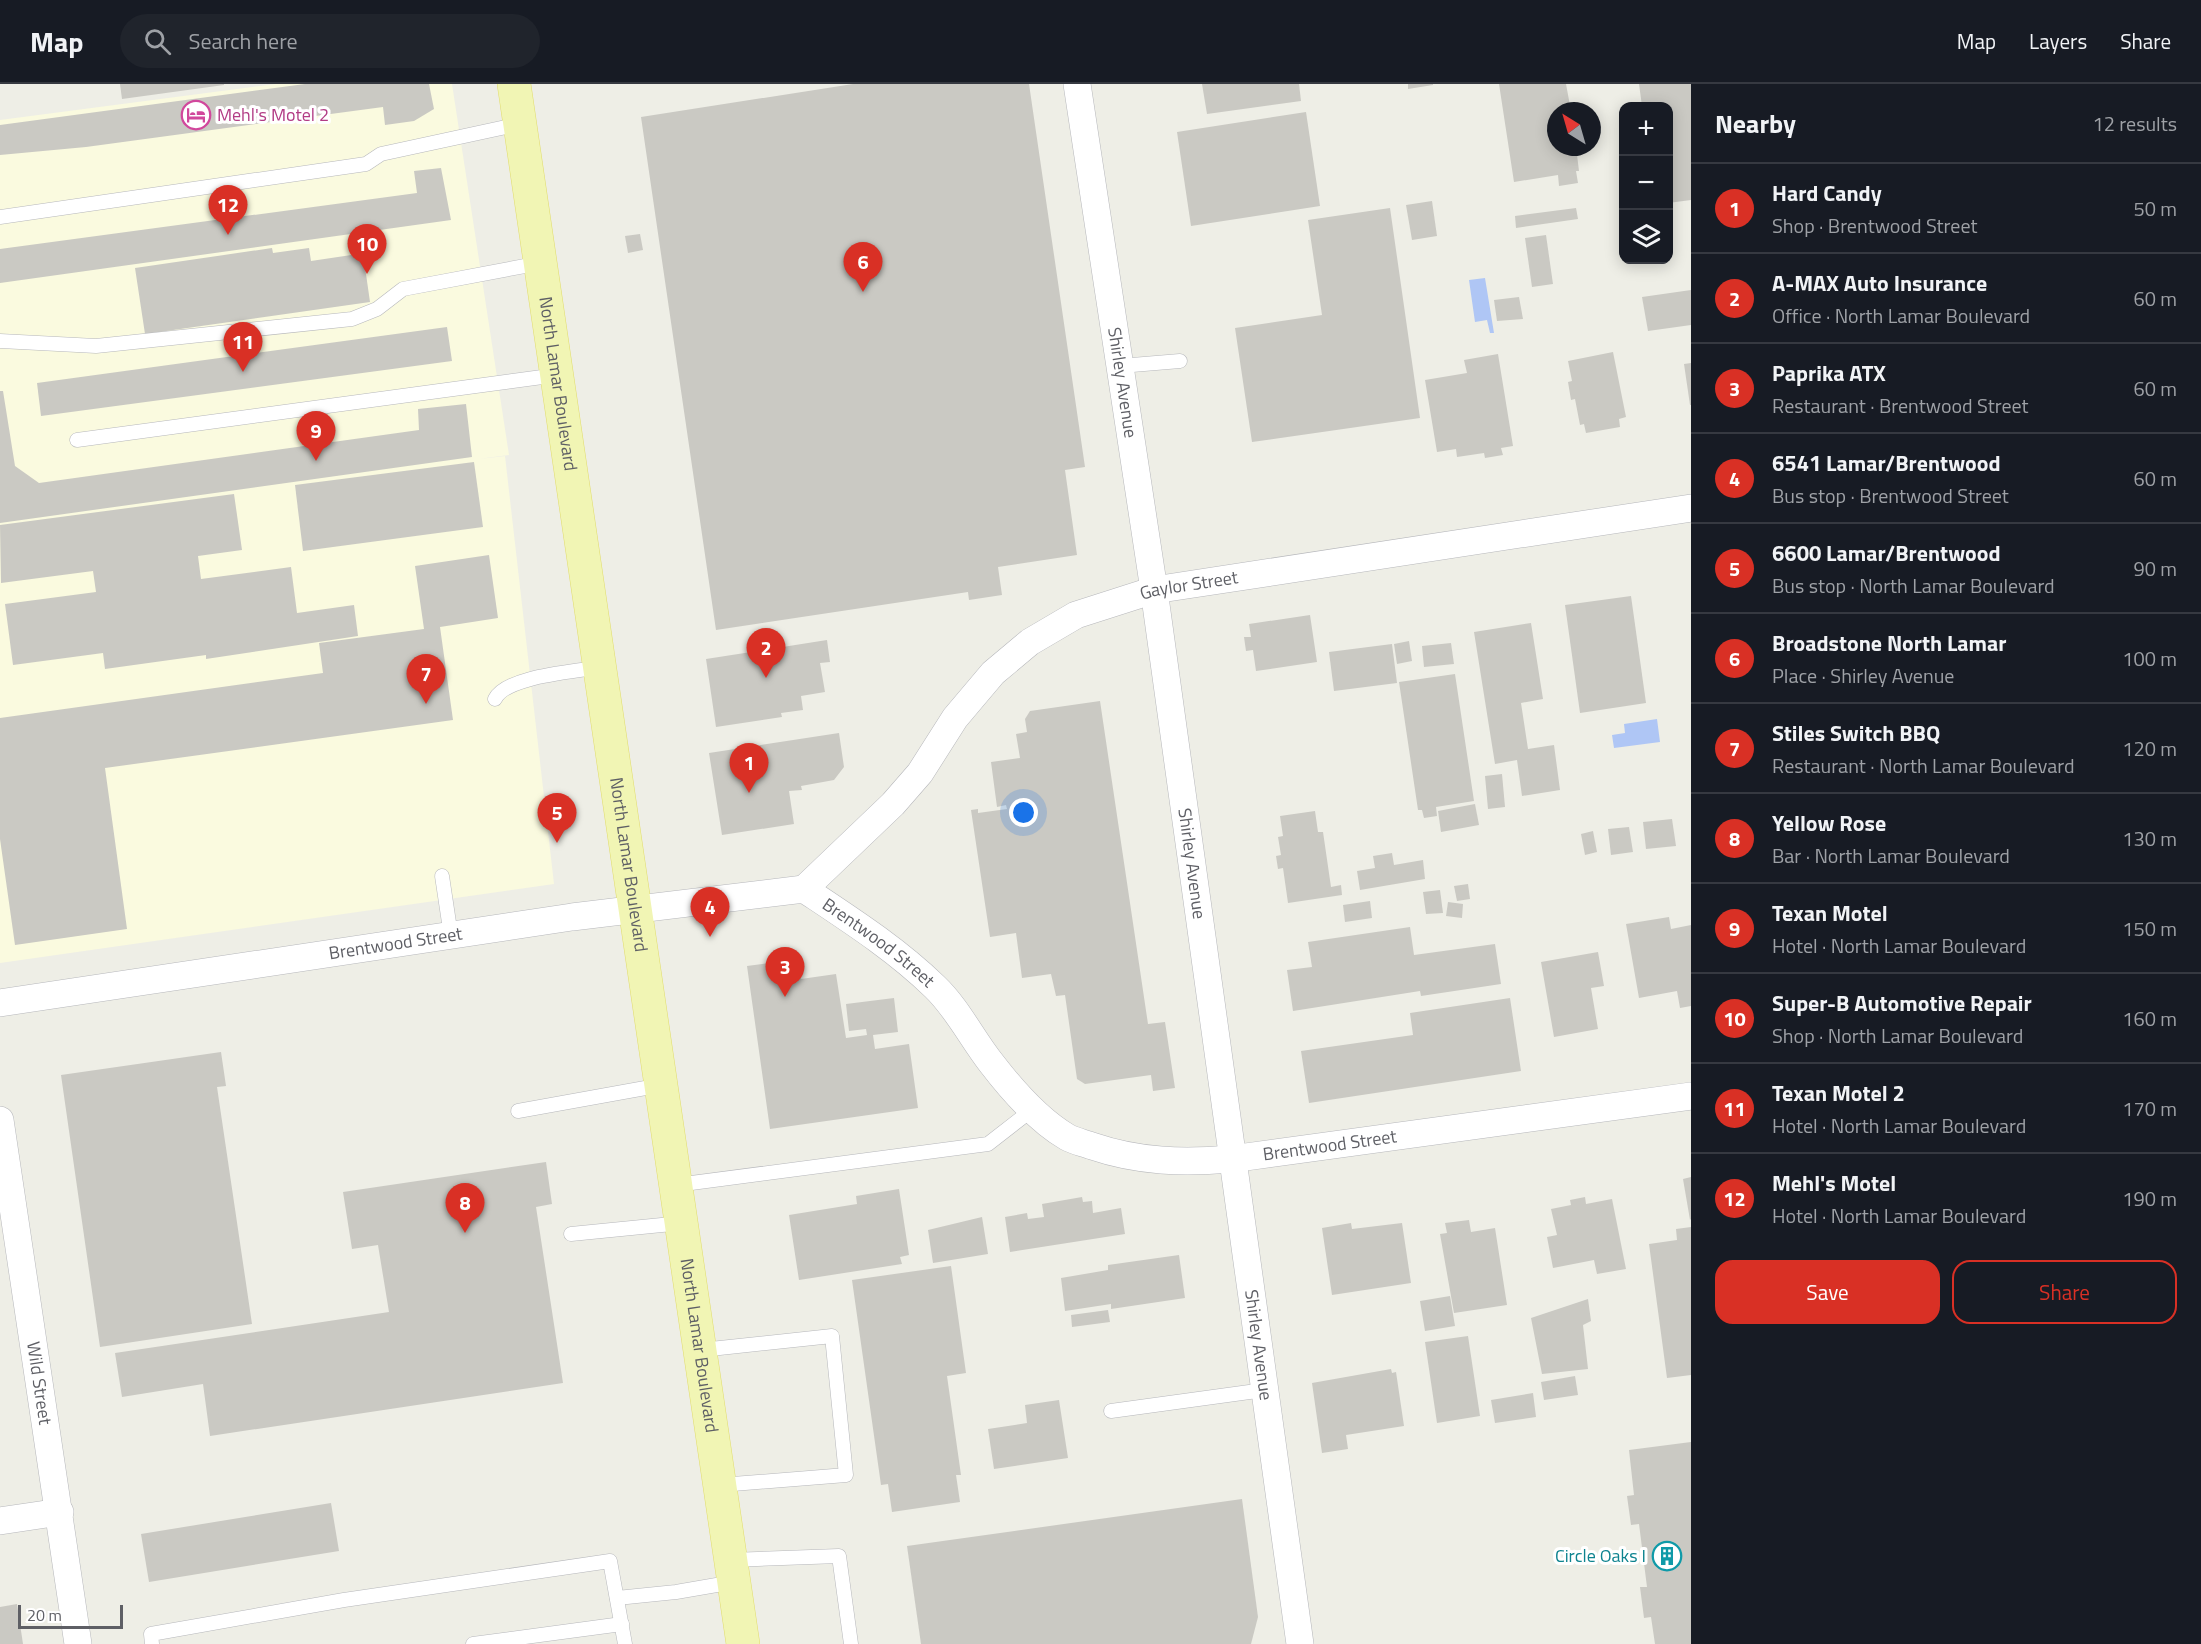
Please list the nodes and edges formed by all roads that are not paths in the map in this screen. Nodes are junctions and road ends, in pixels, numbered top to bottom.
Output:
1 (514, 84) edge
2 (1077, 84) edge
3 (520, 124) junction
4 (0, 217) edge
5 (541, 263) junction
6 (0, 341) edge
7 (1180, 361) dead end
8 (1120, 366) junction
9 (557, 375) junction
10 (77, 440) dead end
11 (1691, 508) edge
12 (1154, 590) junction
13 (600, 667) junction
14 (495, 699) dead end
15 (442, 876) dead end
16 (804, 889) junction
17 (636, 910) junction
18 (451, 936) junction
19 (0, 1003) edge
20 (662, 1085) junction
21 (1691, 1096) edge
22 (1033, 1109) junction
23 (518, 1111) dead end
24 (0, 1120) edge
25 (1231, 1159) junction
26 (676, 1185) junction
27 (682, 1224) junction
28 (571, 1234) dead end
29 (701, 1350) junction
30 (1264, 1390) junction
31 (1111, 1412) dead end
32 (720, 1485) junction
33 (60, 1512) junction
34 (0, 1521) edge
35 (733, 1571) junction
36 (617, 1598) junction
37 (622, 1624) junction
38 (78, 1644) edge
39 (152, 1644) edge
40 (473, 1644) edge
41 (625, 1644) edge
42 (743, 1644) edge
43 (852, 1644) edge
44 (1300, 1644) edge

1 - 3 main road, North Lamar Boulevard
2 - 8 street, Shirley Avenue
3 - 4 lane
3 - 5 main road, North Lamar Boulevard
5 - 6 lane
5 - 9 main road, North Lamar Boulevard
7 - 8 lane
8 - 12 street, Shirley Avenue
9 - 10 lane
9 - 13 main road, North Lamar Boulevard
11 - 12 street, Gaylor Street
12 - 16 street, Gaylor Street
12 - 25 street, Shirley Avenue
13 - 14 lane
13 - 17 main road, North Lamar Boulevard
15 - 18 lane
16 - 17 street, Brentwood Street
16 - 22 street, Brentwood Street
17 - 18 street, Brentwood Street
17 - 20 main road, North Lamar Boulevard
18 - 19 street, Brentwood Street
20 - 23 lane
20 - 26 main road, North Lamar Boulevard
21 - 25 street, Brentwood Street
22 - 25 street, Brentwood Street
22 - 26 lane
24 - 33 street, Wild Street
25 - 30 street, Shirley Avenue
26 - 27 main road, North Lamar Boulevard
27 - 28 lane
27 - 29 main road, North Lamar Boulevard
29 - 32 main road, North Lamar Boulevard
29 - 32 lane
30 - 31 lane
30 - 44 street, Shirley Avenue
32 - 35 main road, North Lamar Boulevard
33 - 34 street
33 - 38 street, Wild Street
35 - 36 lane
35 - 42 main road, North Lamar Boulevard
35 - 43 lane
36 - 37 lane
36 - 39 lane
37 - 40 lane
37 - 41 lane

